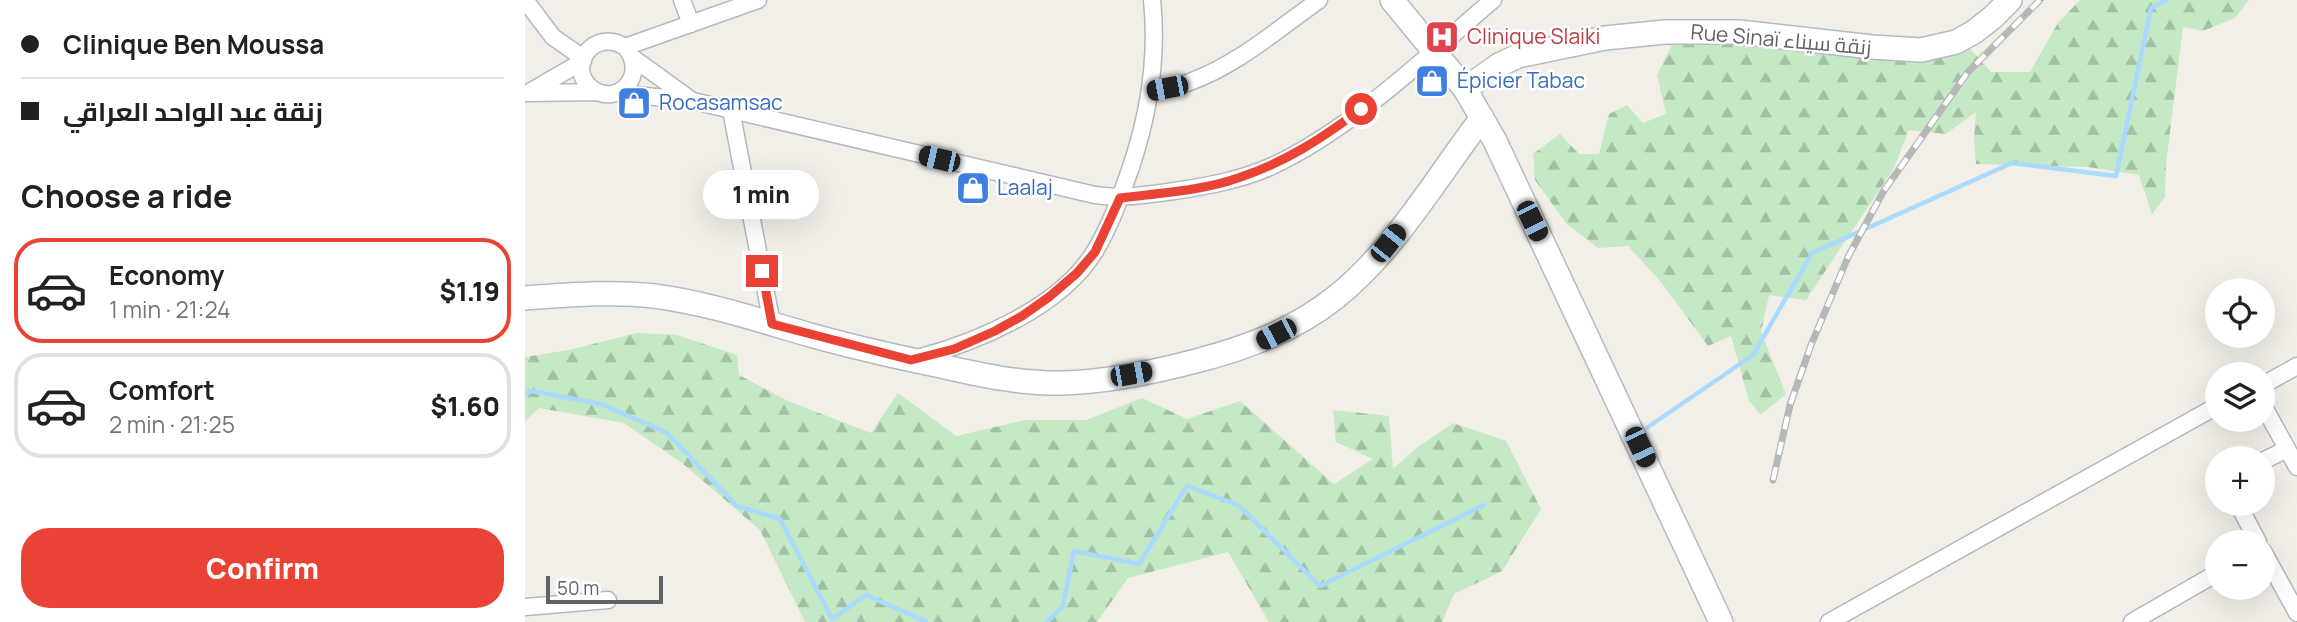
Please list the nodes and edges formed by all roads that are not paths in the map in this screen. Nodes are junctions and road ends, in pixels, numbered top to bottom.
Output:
1 (525, 0) edge
2 (682, 0) edge
3 (758, 0) edge
4 (1152, 0) edge
5 (1319, 0) edge
6 (1392, 0) edge
7 (1493, 0) edge
8 (2010, 0) edge
9 (691, 24) junction
10 (1434, 50) junction
11 (629, 53) junction
12 (583, 59) junction
13 (1465, 89) junction
14 (1150, 91) junction
15 (598, 92) junction
16 (526, 93) edge
17 (617, 93) junction
18 (692, 101) junction
19 (731, 110) junction
20 (1482, 118) junction
21 (1120, 198) junction
22 (525, 298) edge
23 (772, 324) junction
24 (911, 360) junction
25 (2297, 366) edge
26 (2275, 378) edge
27 (2205, 413) edge
28 (2275, 427) edge
29 (2287, 449) junction
30 (2275, 455) edge
31 (2297, 467) edge
32 (2275, 573) edge
33 (2205, 580) edge
34 (608, 600) dead end
35 (525, 607) edge
36 (2297, 613) edge
37 (1721, 622) edge
38 (1829, 622) edge
39 (2132, 622) edge

1 - 12 street
2 - 9 street
3 - 9 street
4 - 14 street
5 - 14 street
6 - 10 street
7 - 10 street
8 - 13 street, Rue Sinaï زنقة سيناء
9 - 11 street
10 - 13 street
10 - 21 street
11 - 12 street
11 - 17 street
11 - 18 street
12 - 15 street
12 - 16 street
13 - 20 street
14 - 21 street
15 - 16 street
15 - 17 street
17 - 18 street
18 - 19 street
19 - 21 street
19 - 23 street
20 - 24 street
20 - 37 street
21 - 24 street
22 - 23 street
23 - 24 street
25 - 26 street
27 - 38 street
28 - 29 street
29 - 30 street
29 - 31 street
32 - 36 street
33 - 39 street
34 - 35 street

